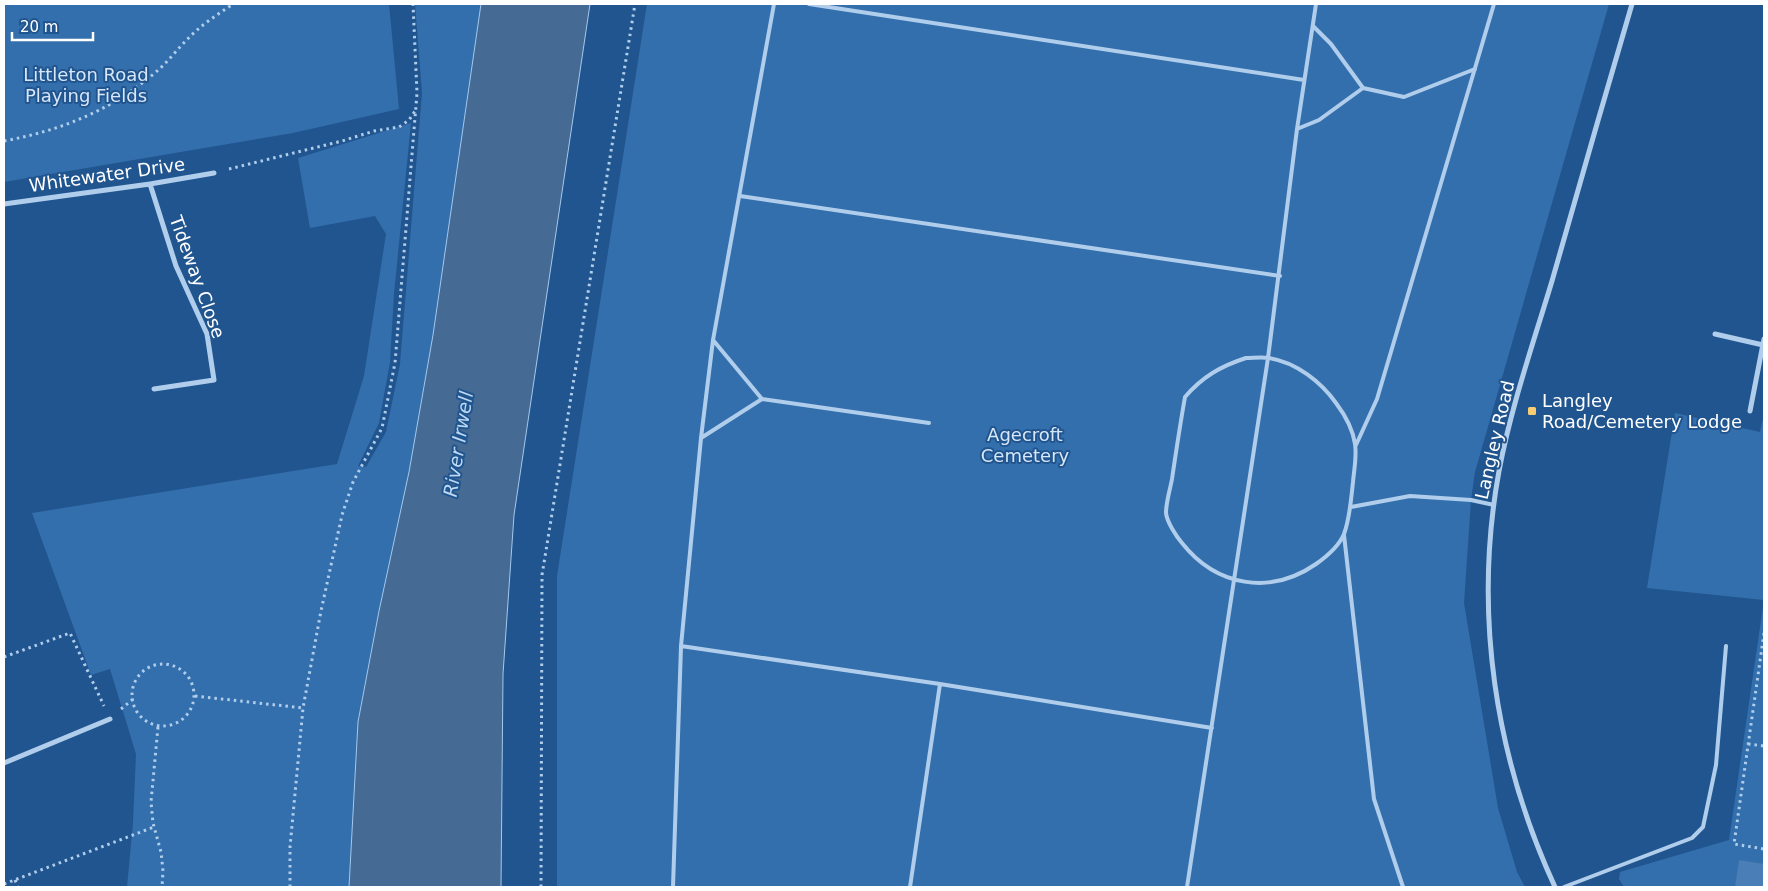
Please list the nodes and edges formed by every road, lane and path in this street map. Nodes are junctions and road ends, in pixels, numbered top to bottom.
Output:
1 (233, 4) edge
2 (413, 4) edge
3 (635, 4) edge
4 (774, 4) edge
5 (809, 4) edge
6 (1316, 4) edge
7 (1494, 4) edge
8 (1632, 4) edge
9 (1313, 26) junction
10 (1475, 69) junction
11 (1304, 80) junction
12 (1363, 88) junction
13 (416, 111) junction
14 (1297, 129) junction
15 (4, 141) edge
16 (214, 173) joint
17 (150, 184) junction
18 (740, 196) junction
19 (4, 204) edge
20 (1280, 276) junction
21 (1715, 334) dead end
22 (1764, 339) edge
23 (713, 340) junction
24 (1763, 345) junction
25 (1268, 358) junction
26 (154, 389) dead end
27 (762, 398) junction
28 (1750, 410) dead end
29 (929, 423) dead end
30 (701, 438) junction
31 (1356, 445) junction
32 (1494, 505) junction
33 (1351, 507) junction
34 (1344, 535) junction
35 (1235, 580) junction
36 (1764, 633) edge
37 (681, 646) junction
38 (1726, 646) dead end
39 (4, 657) edge
40 (940, 684) junction
41 (195, 696) junction
42 (303, 708) junction
43 (110, 719) joint
44 (158, 727) junction
45 (1212, 728) junction
46 (1748, 744) junction
47 (1764, 746) edge
48 (4, 763) edge
49 (154, 827) junction
50 (1764, 849) edge
51 (15, 880) junction
52 (4, 884) edge
53 (18, 887) edge
54 (162, 887) edge
55 (290, 887) edge
56 (541, 887) edge
57 (673, 887) edge
58 (910, 887) edge
59 (1187, 887) edge
60 (1403, 887) edge
61 (1556, 887) edge
62 (1564, 887) edge

1 - 15 path
2 - 13 path
3 - 56 path
4 - 18 lane
5 - 11 lane
6 - 9 lane
7 - 10 lane
8 - 32 street, Langley Road
9 - 11 lane
9 - 12 lane
10 - 12 lane
10 - 31 lane
11 - 14 lane
12 - 14 lane
13 - 16 path
13 - 42 path
14 - 20 lane
16 - 17 street, Whitewater Drive
17 - 19 street, Whitewater Drive
17 - 26 street, Tideway Close
18 - 20 lane
18 - 23 lane
20 - 25 lane
21 - 24 street
22 - 24 street
23 - 27 lane
23 - 30 lane
24 - 28 street
25 - 31 lane
25 - 35 lane
25 - 35 lane
27 - 29 lane
27 - 30 lane
30 - 37 lane
31 - 33 lane
32 - 33 lane
32 - 61 street, Langley Road
33 - 34 lane
34 - 35 lane
34 - 60 lane
35 - 45 lane
36 - 46 path
37 - 40 lane
37 - 57 lane
38 - 62 lane
39 - 43 path
40 - 45 lane
40 - 58 lane
41 - 42 path
41 - 44 path
41 - 44 path
42 - 55 path
43 - 48 street
44 - 49 path
45 - 59 lane
46 - 47 path
46 - 50 path
49 - 51 path
49 - 54 path
51 - 52 path
51 - 53 path

